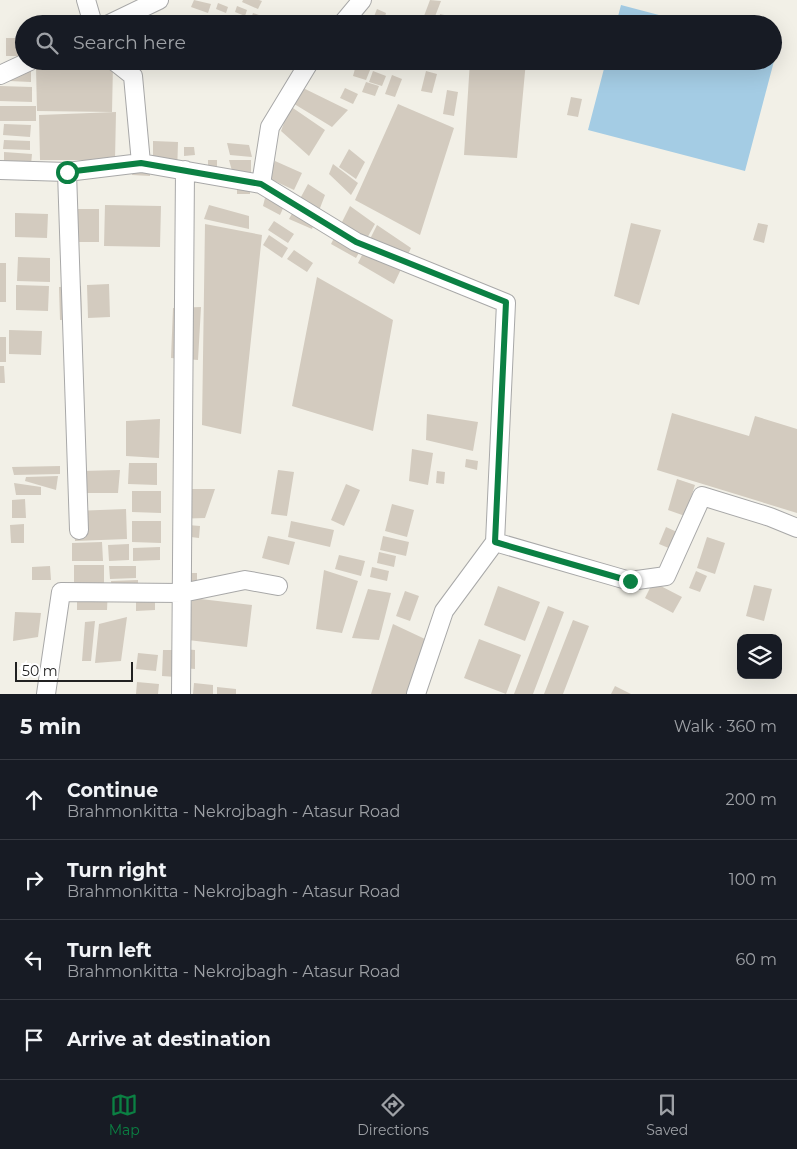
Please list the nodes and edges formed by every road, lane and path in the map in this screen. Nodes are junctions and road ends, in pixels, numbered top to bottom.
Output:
1 (86, 0) edge
2 (159, 0) edge
3 (362, 0) edge
4 (90, 15) edge
5 (128, 15) edge
6 (350, 15) edge
7 (15, 68) edge
8 (125, 70) edge
9 (305, 70) edge
10 (0, 75) edge
11 (141, 163) junction
12 (0, 170) edge
13 (185, 170) junction
14 (67, 172) junction
15 (261, 184) junction
16 (797, 528) edge
17 (79, 530) dead end
18 (495, 542) junction
19 (278, 586) dead end
20 (182, 593) junction
21 (46, 694) edge
22 (181, 694) edge
23 (416, 694) edge

1 - 4 street
2 - 5 street
3 - 6 street
7 - 10 street
8 - 11 street
9 - 15 street
11 - 13 street
11 - 14 street
12 - 14 street
13 - 15 street
13 - 20 street
14 - 17 street
15 - 18 street
16 - 18 street
18 - 23 street
19 - 20 street
20 - 21 street
20 - 22 street

